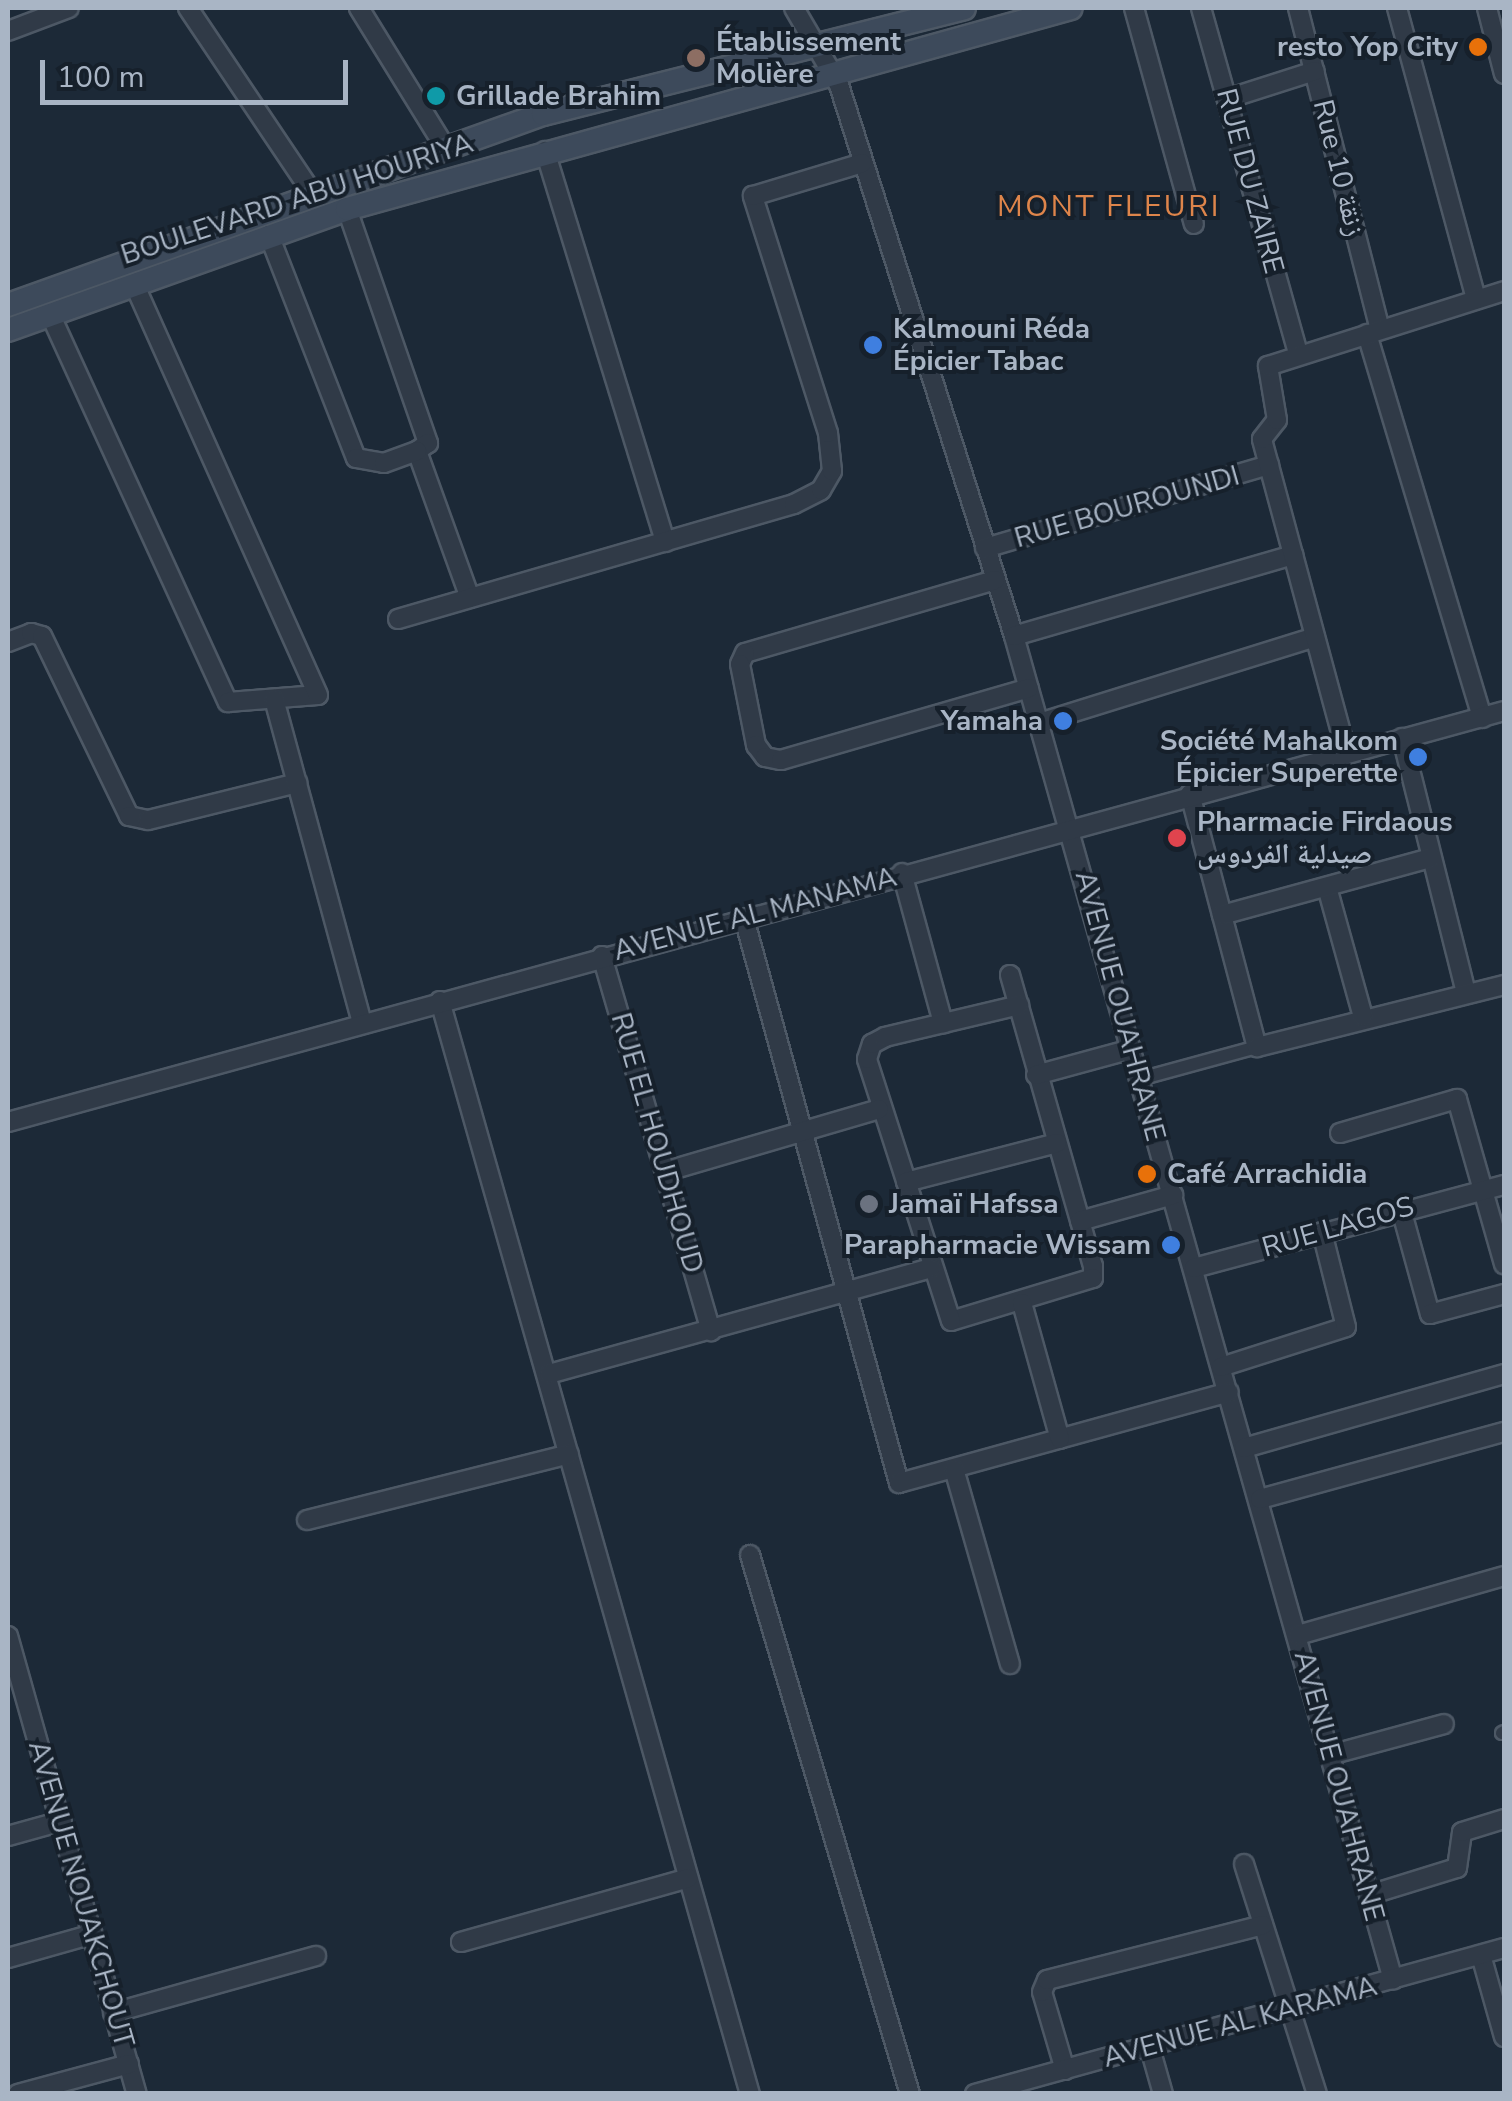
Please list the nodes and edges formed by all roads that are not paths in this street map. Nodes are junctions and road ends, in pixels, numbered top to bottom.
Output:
1 (69, 8) edge
2 (188, 8) edge
3 (359, 8) edge
4 (794, 8) edge
5 (964, 8) edge
6 (1070, 8) edge
7 (1134, 8) edge
8 (1201, 8) edge
9 (1298, 8) edge
10 (1397, 8) edge
11 (1488, 8) edge
12 (932, 16) junction
13 (8, 31) edge
14 (940, 42) junction
15 (814, 44) junction
16 (1315, 71) junction
17 (832, 72) junction
18 (1504, 74) edge
19 (1228, 99) junction
20 (446, 149) junction
21 (544, 152) junction
22 (862, 163) junction
23 (313, 194) junction
24 (347, 209) junction
25 (1194, 224) dead end
26 (269, 235) junction
27 (134, 284) junction
28 (1504, 291) edge
29 (1476, 299) junction
30 (8, 305) edge
31 (50, 314) junction
32 (8, 330) edge
33 (1373, 332) junction
34 (1298, 354) junction
35 (417, 451) junction
36 (1269, 465) junction
37 (665, 542) junction
38 (985, 548) junction
39 (1293, 555) junction
40 (995, 580) junction
41 (470, 598) junction
42 (398, 619) dead end
43 (1014, 636) junction
44 (1316, 638) junction
45 (8, 642) edge
46 (1029, 688) junction
47 (274, 699) junction
48 (1504, 713) edge
49 (1482, 718) junction
50 (1039, 723) junction
51 (1402, 738) junction
52 (1346, 751) junction
53 (297, 783) junction
54 (1190, 794) junction
55 (1070, 826) junction
56 (1431, 858) junction
57 (902, 873) junction
58 (1327, 887) junction
59 (1222, 915) junction
60 (744, 918) junction
61 (602, 956) junction
62 (1010, 975) dead end
63 (1504, 985) edge
64 (1466, 993) junction
65 (440, 1001) junction
66 (1018, 1005) junction
67 (1363, 1018) junction
68 (362, 1022) junction
69 (943, 1023) junction
70 (1257, 1047) junction
71 (1132, 1049) junction
72 (1036, 1075) junction
73 (1140, 1079) junction
74 (880, 1109) junction
75 (8, 1122) edge
76 (804, 1130) junction
77 (1340, 1133) dead end
78 (1056, 1143) junction
79 (664, 1172) junction
80 (906, 1182) junction
81 (1504, 1185) edge
82 (1482, 1187) junction
83 (1173, 1195) junction
84 (1400, 1209) junction
85 (1080, 1221) junction
86 (1322, 1232) junction
87 (1504, 1264) edge
88 (931, 1268) junction
89 (1194, 1268) junction
90 (848, 1292) junction
91 (1504, 1294) edge
92 (1022, 1303) junction
93 (711, 1331) junction
94 (1222, 1367) junction
95 (549, 1374) junction
96 (1504, 1374) edge
97 (1228, 1392) junction
98 (1504, 1432) edge
99 (1060, 1439) junction
100 (1244, 1448) junction
101 (569, 1454) junction
102 (954, 1469) junction
103 (1260, 1499) junction
104 (307, 1520) dead end
105 (750, 1555) dead end
106 (1504, 1576) edge
107 (1298, 1635) junction
108 (8, 1636) edge
109 (1010, 1664) dead end
110 (1444, 1724) dead end
111 (1330, 1755) junction
112 (1504, 1819) edge
113 (62, 1822) junction
114 (8, 1836) edge
115 (1244, 1864) dead end
116 (688, 1878) junction
117 (1369, 1896) junction
118 (1263, 1926) junction
119 (93, 1934) junction
120 (461, 1942) dead end
121 (1504, 1948) edge
122 (1480, 1955) junction
123 (316, 1956) dead end
124 (8, 1958) edge
125 (1393, 1980) junction
126 (1290, 2008) junction
127 (113, 2013) junction
128 (1504, 2037) edge
129 (1150, 2048) junction
130 (129, 2064) junction
131 (1065, 2070) junction
132 (1047, 2084) edge
133 (18, 2094) edge
134 (137, 2094) edge
135 (750, 2094) edge
136 (910, 2094) edge
137 (975, 2094) edge
138 (1163, 2094) edge
139 (1317, 2094) edge

1 - 13 street
2 - 23 street
3 - 20 street
4 - 15 street, AVENUE OUAHRANE
5 - 12 main road, BOULEVARD ABU HOURIYA
6 - 14 main road, BOULEVARD ABU HOURIYA
7 - 25 street
8 - 19 street, RUE DU ZAIRE
9 - 16 street, Rue 10 زنقة
10 - 29 street
11 - 18 street
12 - 14 main road
12 - 15 main road, BOULEVARD ABU HOURIYA
14 - 17 main road, BOULEVARD ABU HOURIYA
15 - 17 street, AVENUE OUAHRANE
15 - 20 main road, BOULEVARD ABU HOURIYA
16 - 19 street
16 - 33 street, Rue 10 زنقة
17 - 21 main road, BOULEVARD ABU HOURIYA
17 - 22 street, AVENUE OUAHRANE
19 - 34 street, RUE DU ZAIRE
20 - 23 main road, BOULEVARD ABU HOURIYA
21 - 24 main road, BOULEVARD ABU HOURIYA
21 - 37 street
22 - 37 street
22 - 38 street, AVENUE OUAHRANE
23 - 30 main road, BOULEVARD ABU HOURIYA
24 - 26 main road, BOULEVARD ABU HOURIYA
24 - 35 street
26 - 27 main road, BOULEVARD ABU HOURIYA
26 - 35 street
27 - 31 main road, BOULEVARD ABU HOURIYA
27 - 47 street
28 - 29 street
29 - 33 street
31 - 32 main road, BOULEVARD ABU HOURIYA
31 - 47 street
33 - 34 street
33 - 49 street, Rue 10 زنقة
34 - 36 street
35 - 41 street
36 - 38 street, RUE BOUROUNDI
36 - 39 street
37 - 41 street
38 - 40 street, AVENUE OUAHRANE
39 - 43 street
39 - 44 street
40 - 43 street, AVENUE OUAHRANE
40 - 46 street
41 - 42 street
43 - 46 street, AVENUE OUAHRANE
44 - 50 street
44 - 52 street
45 - 53 street
46 - 50 street, AVENUE OUAHRANE
47 - 53 street
48 - 49 street, AVENUE AL MANAMA
49 - 51 street, AVENUE AL MANAMA
50 - 55 street, AVENUE OUAHRANE
51 - 52 street, AVENUE AL MANAMA
51 - 56 street
52 - 54 street, AVENUE AL MANAMA
53 - 68 street
54 - 55 street, AVENUE AL MANAMA
54 - 59 street
55 - 57 street, AVENUE AL MANAMA
55 - 71 street, AVENUE OUAHRANE
56 - 58 street
56 - 64 street
57 - 60 street, AVENUE AL MANAMA
57 - 69 street
58 - 59 street
58 - 67 street
59 - 70 street
60 - 61 street, AVENUE AL MANAMA
60 - 76 street
61 - 65 street, AVENUE AL MANAMA
61 - 79 street, RUE EL HOUDHOUD
62 - 66 street
63 - 64 street
64 - 67 street
65 - 68 street, AVENUE AL MANAMA
65 - 95 street
66 - 69 street
66 - 72 street
67 - 70 street
68 - 75 street, AVENUE AL MANAMA
69 - 74 street
70 - 73 street
71 - 72 street
71 - 73 street, AVENUE OUAHRANE
72 - 78 street
73 - 83 street, AVENUE OUAHRANE
74 - 76 street
74 - 80 street
76 - 79 street
76 - 90 street
77 - 82 street
78 - 80 street
78 - 85 street
79 - 93 street, RUE EL HOUDHOUD
80 - 88 street
81 - 82 street, RUE LAGOS
82 - 84 street, RUE LAGOS
82 - 87 street
83 - 85 street
83 - 89 street, AVENUE OUAHRANE
84 - 86 street, RUE LAGOS
84 - 91 street
85 - 92 street
86 - 89 street, RUE LAGOS
86 - 94 street
88 - 90 street
88 - 92 street
89 - 94 street, AVENUE OUAHRANE
90 - 93 street
90 - 102 street
92 - 99 street
93 - 95 street
94 - 97 street, AVENUE OUAHRANE
95 - 101 street
96 - 100 street
97 - 99 street
97 - 100 street, AVENUE OUAHRANE
98 - 103 street
99 - 102 street
100 - 103 street, AVENUE OUAHRANE
101 - 104 street
101 - 116 street
102 - 109 street
103 - 107 street, AVENUE OUAHRANE
105 - 136 street
106 - 107 street
107 - 111 street, AVENUE OUAHRANE
108 - 113 street, AVENUE NOUAKCHOUT
110 - 111 street
111 - 117 street, AVENUE OUAHRANE
112 - 117 street
113 - 114 street
113 - 119 street, AVENUE NOUAKCHOUT
115 - 118 street
116 - 120 street
116 - 135 street
117 - 125 street, AVENUE OUAHRANE
118 - 126 street
118 - 131 street
119 - 124 street
119 - 127 street, AVENUE NOUAKCHOUT
121 - 122 street, AVENUE AL KARAMA
122 - 125 street, AVENUE AL KARAMA
122 - 128 street
123 - 127 street
125 - 126 street, AVENUE AL KARAMA
126 - 129 street, AVENUE AL KARAMA
126 - 139 street
127 - 130 street, AVENUE NOUAKCHOUT
129 - 131 street, AVENUE AL KARAMA
129 - 138 street
130 - 133 street
130 - 134 street, AVENUE NOUAKCHOUT
131 - 132 street, AVENUE AL KARAMA
132 - 137 street, AVENUE AL KARAMA

